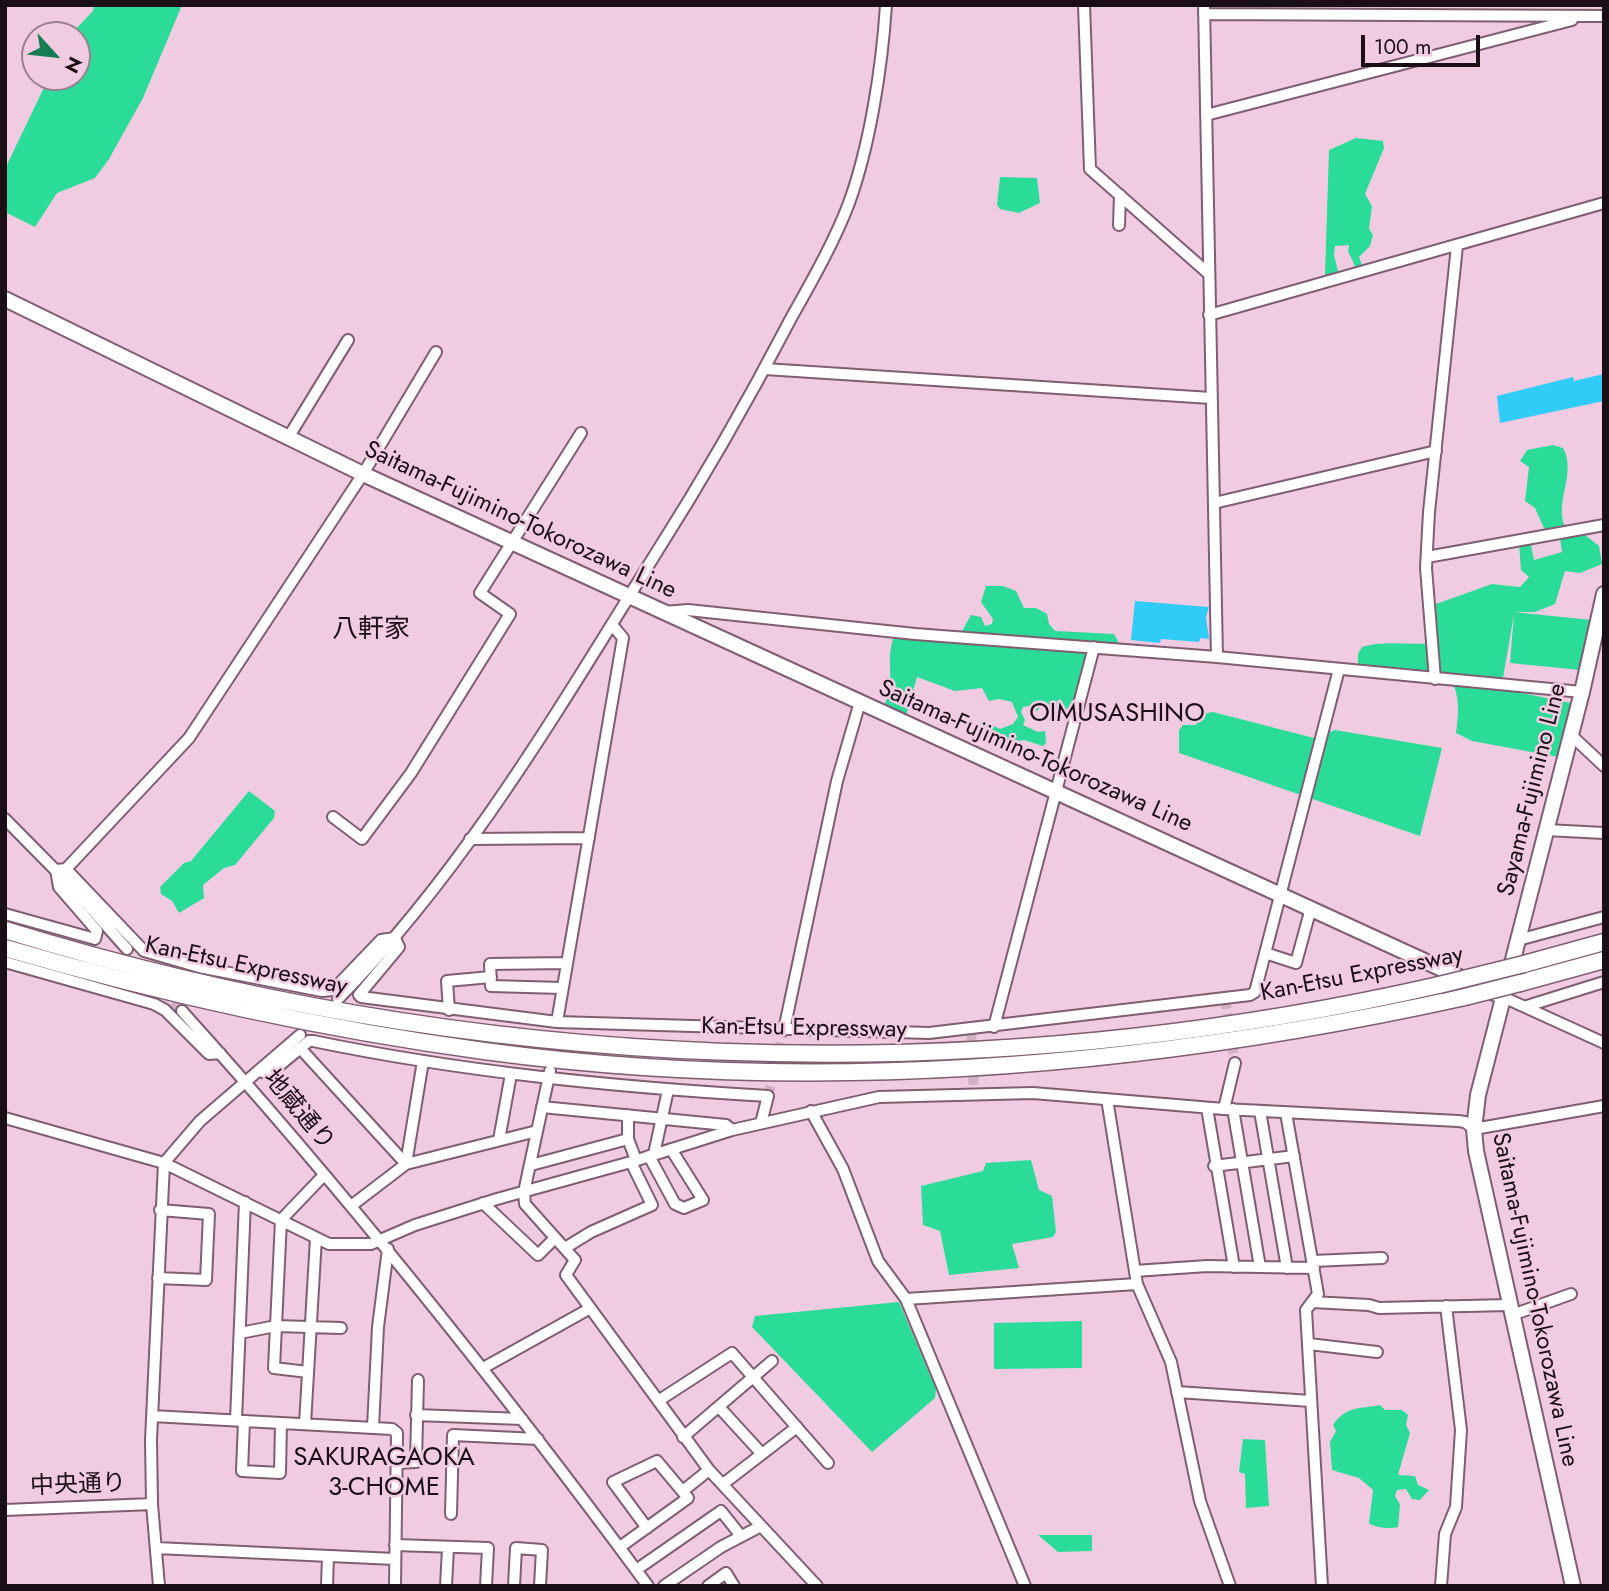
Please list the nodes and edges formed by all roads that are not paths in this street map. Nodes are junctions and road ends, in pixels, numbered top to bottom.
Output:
1 (886, 5) edge
2 (1084, 5) edge
3 (1204, 10) edge
4 (1583, 16) junction
5 (1604, 16) edge
6 (1206, 115) junction
7 (1120, 195) junction
8 (1604, 203) edge
9 (1119, 225) dead end
10 (1457, 246) junction
11 (1209, 274) junction
12 (5, 299) edge
13 (1209, 315) junction
14 (348, 340) dead end
15 (436, 352) dead end
16 (765, 369) junction
17 (1211, 398) junction
18 (581, 433) dead end
19 (288, 438) junction
20 (1436, 451) junction
21 (363, 474) junction
22 (1214, 503) junction
23 (1604, 525) edge
24 (512, 543) junction
25 (1427, 557) junction
26 (1604, 594) edge
27 (629, 597) junction
28 (661, 612) junction
29 (613, 626) junction
30 (1600, 636) edge
31 (1094, 647) junction
32 (1217, 657) junction
33 (1339, 669) junction
34 (1435, 679) junction
35 (1582, 692) junction
36 (860, 702) junction
37 (1571, 735) junction
38 (1604, 765) edge
39 (1055, 791) junction
40 (333, 817) dead end
41 (5, 819) edge
42 (1546, 830) junction
43 (1604, 833) edge
44 (589, 838) junction
45 (470, 839) junction
46 (61, 870) junction
47 (1279, 893) junction
48 (1311, 908) junction
49 (5, 914) edge
50 (1604, 917) edge
51 (5, 930) edge
52 (395, 939) junction
53 (1518, 940) junction
54 (1604, 942) edge
55 (5, 948) edge
56 (127, 949) dead end
57 (1265, 953) junction
58 (1604, 960) edge
59 (5, 962) edge
60 (567, 963) junction
61 (491, 977) junction
62 (1604, 982) edge
63 (562, 988) junction
64 (1503, 997) junction
65 (338, 999) dead end
66 (1527, 1006) junction
67 (449, 1010) junction
68 (182, 1011) tunnel mouth
69 (557, 1023) junction
70 (994, 1027) junction
71 (784, 1030) junction
72 (300, 1035) dead end
73 (1604, 1043) edge
74 (300, 1048) junction
75 (220, 1053) junction
76 (424, 1061) junction
77 (1235, 1063) tunnel mouth
78 (260, 1071) junction
79 (511, 1074) junction
80 (549, 1075) junction
81 (246, 1082) junction
82 (668, 1090) junction
83 (1107, 1099) junction
84 (1604, 1106) edge
85 (542, 1107) junction
86 (1207, 1108) junction
87 (1228, 1109) junction
88 (811, 1111) junction
89 (1260, 1111) junction
90 (1286, 1113) junction
91 (628, 1115) junction
92 (5, 1118) edge
93 (661, 1119) junction
94 (761, 1122) junction
95 (1474, 1129) junction
96 (732, 1130) junction
97 (537, 1131) junction
98 (628, 1139) junction
99 (499, 1140) junction
100 (671, 1149) junction
101 (652, 1155) junction
102 (1294, 1156) junction
103 (1268, 1160) junction
104 (634, 1161) junction
105 (164, 1163) junction
106 (1241, 1163) junction
107 (406, 1164) junction
108 (531, 1165) junction
109 (1214, 1166) junction
110 (324, 1175) junction
111 (524, 1192) junction
112 (245, 1202) junction
113 (483, 1203) junction
114 (351, 1206) junction
115 (160, 1210) junction
116 (282, 1220) junction
117 (316, 1238) junction
118 (555, 1238) junction
119 (384, 1244) junction
120 (565, 1248) junction
121 (1382, 1258) dead end
122 (1313, 1265) junction
123 (1234, 1267) junction
124 (1260, 1267) junction
125 (1287, 1268) junction
126 (1135, 1271) junction
127 (159, 1278) junction
128 (1138, 1284) junction
129 (1571, 1294) dead end
130 (906, 1299) junction
131 (1312, 1302) junction
132 (1446, 1306) junction
133 (589, 1309) junction
134 (1511, 1310) junction
135 (276, 1326) junction
136 (311, 1328) junction
137 (341, 1328) dead end
138 (240, 1332) junction
139 (1309, 1344) junction
140 (1377, 1352) dead end
141 (772, 1361) dead end
142 (483, 1368) junction
143 (308, 1372) junction
144 (755, 1378) junction
145 (418, 1380) dead end
146 (1177, 1392) junction
147 (658, 1401) junction
148 (1311, 1401) junction
149 (719, 1407) junction
150 (416, 1415) junction
151 (152, 1416) junction
152 (523, 1419) junction
153 (240, 1420) junction
154 (281, 1423) junction
155 (304, 1424) junction
156 (373, 1427) junction
157 (797, 1427) junction
158 (683, 1437) junction
159 (538, 1439) junction
160 (762, 1454) junction
161 (828, 1462) dead end
162 (396, 1463) junction
163 (709, 1470) junction
164 (723, 1484) junction
165 (684, 1490) junction
166 (152, 1504) junction
167 (5, 1510) edge
168 (451, 1514) dead end
169 (761, 1526) junction
170 (647, 1528) junction
171 (741, 1536) junction
172 (395, 1545) junction
173 (620, 1547) junction
174 (156, 1548) junction
175 (448, 1548) junction
176 (328, 1556) junction
177 (395, 1559) junction
178 (636, 1570) junction
179 (159, 1586) edge
180 (327, 1586) edge
181 (395, 1586) edge
182 (446, 1586) edge
183 (486, 1586) edge
184 (514, 1586) edge
185 (540, 1586) edge
186 (648, 1586) edge
187 (664, 1586) edge
188 (708, 1586) edge
189 (734, 1586) edge
190 (817, 1586) edge
191 (1025, 1586) edge
192 (1230, 1586) edge
193 (1322, 1586) edge
194 (1441, 1586) edge
195 (1573, 1586) edge

1 - 16 street
2 - 7 street
3 - 4 street
3 - 6 street
4 - 5 street
4 - 6 street
6 - 11 street
7 - 9 street
7 - 11 street
8 - 10 street
10 - 13 street
10 - 20 street
11 - 13 street
12 - 19 main road, Saitama-Fujimino-Tokorozawa Line
13 - 17 street
14 - 19 street
15 - 21 street
16 - 17 street
16 - 27 street
17 - 22 street
18 - 24 street
19 - 21 main road, Saitama-Fujimino-Tokorozawa Line
20 - 22 street
20 - 25 street
21 - 24 main road, Saitama-Fujimino-Tokorozawa Line
21 - 46 street
22 - 32 street
23 - 25 street
24 - 27 main road, Saitama-Fujimino-Tokorozawa Line
24 - 40 street
25 - 34 street
26 - 30 main road, Sayama-Fujimino Line
27 - 28 main road, Saitama-Fujimino-Tokorozawa Line
27 - 29 street
28 - 31 street
28 - 36 main road, Saitama-Fujimino-Tokorozawa Line
29 - 44 street
29 - 45 street
30 - 35 main road, Sayama-Fujimino Line
31 - 32 street
31 - 39 street
32 - 33 street
33 - 34 street
33 - 47 street
34 - 35 street
35 - 37 main road, Sayama-Fujimino Line
36 - 39 main road, Saitama-Fujimino-Tokorozawa Line
36 - 71 street
37 - 38 street
37 - 42 main road, Sayama-Fujimino Line
39 - 47 main road, Saitama-Fujimino-Tokorozawa Line
39 - 70 street
41 - 46 street
42 - 43 street
42 - 53 main road, Sayama-Fujimino Line
44 - 45 street
44 - 60 street
45 - 52 street
46 - 49 street
46 - 52 street
46 - 56 street
47 - 48 main road, Saitama-Fujimino-Tokorozawa Line
47 - 57 street
48 - 57 street
48 - 64 main road, Saitama-Fujimino-Tokorozawa Line
50 - 53 street
51 - 54 highway, Kan-Etsu Expressway, bridge
52 - 65 street
52 - 67 street
53 - 64 main road, Sayama-Fujimino Line
55 - 58 highway, Kan-Etsu Expressway, bridge
57 - 70 street
59 - 75 street
60 - 61 street
60 - 63 street
61 - 63 street
61 - 67 street
62 - 66 street
63 - 69 street
64 - 66 street
64 - 95 main road, Saitama-Fujimino-Tokorozawa Line
66 - 73 street
67 - 69 street
68 - 75 street, 地蔵通り
69 - 71 street
70 - 71 street
72 - 78 street
74 - 76 street
74 - 78 street
74 - 107 street
75 - 81 street, 地蔵通り
76 - 79 street
76 - 107 street
77 - 87 street
78 - 81 street
79 - 80 street
79 - 99 street
80 - 82 street
80 - 85 street
81 - 105 street
81 - 110 street, 地蔵通り
82 - 93 street
82 - 94 street
83 - 86 street
83 - 88 street
83 - 126 street
84 - 95 street
85 - 91 street
85 - 97 street
86 - 87 street
86 - 109 street
87 - 89 street
87 - 106 street
88 - 94 street
88 - 130 street
89 - 90 street
89 - 103 street
90 - 95 street
90 - 102 street
91 - 93 street
91 - 98 street
92 - 105 street
93 - 96 street
93 - 101 street
94 - 96 street
95 - 134 main road, Saitama-Fujimino-Tokorozawa Line
96 - 100 street
97 - 99 street
97 - 108 street
98 - 104 street
98 - 108 street
99 - 107 street
100 - 101 street
100 - 101 street
101 - 104 street
102 - 103 street
102 - 122 street
103 - 106 street
103 - 125 street
104 - 111 street
104 - 120 street
105 - 112 street
105 - 115 street
106 - 109 street
106 - 124 street
107 - 114 street
108 - 111 street
109 - 123 street
110 - 114 street, 地蔵通り
110 - 116 street
111 - 113 street
111 - 118 street
112 - 116 street
112 - 138 street
113 - 118 street
113 - 119 street
114 - 119 street, 地蔵通り
115 - 127 street
115 - 127 street
116 - 117 street
116 - 135 street
117 - 119 street
117 - 136 street
118 - 120 street
119 - 142 street, 地蔵通り
119 - 156 street
120 - 133 street
121 - 122 street
122 - 125 street
122 - 131 street
123 - 124 street
123 - 126 street
124 - 125 street
126 - 128 street
127 - 151 street
128 - 130 street
128 - 146 street
129 - 134 street
130 - 191 street
131 - 132 street
131 - 139 street
132 - 134 street
132 - 194 street
133 - 142 street
133 - 147 street
134 - 195 main road, Saitama-Fujimino-Tokorozawa Line
135 - 136 street
135 - 138 street
135 - 143 street
136 - 137 street
136 - 143 street
138 - 153 street
139 - 140 street
139 - 148 street
141 - 144 street
142 - 152 street, 地蔵通り
143 - 155 street
144 - 147 street
144 - 149 street
144 - 157 street
145 - 150 street
146 - 148 street
146 - 192 street
147 - 158 street
148 - 193 street
149 - 158 street
149 - 160 street
150 - 152 street
150 - 162 street
151 - 153 street
151 - 166 street
152 - 159 street, 地蔵通り
153 - 154 street
153 - 154 street
154 - 155 street
155 - 156 street
156 - 162 street
157 - 160 street
157 - 161 street
158 - 163 street
159 - 168 street
159 - 173 street, 地蔵通り
160 - 164 street
162 - 172 street
163 - 164 street
163 - 165 street
164 - 169 street
165 - 170 street
165 - 170 street
166 - 167 street, 中央通り
166 - 174 street
169 - 171 street
169 - 190 street
170 - 173 street
171 - 178 street
171 - 187 street
172 - 175 street
172 - 177 street
173 - 178 street, 地蔵通り
174 - 176 street
174 - 179 street
175 - 182 street
175 - 183 street
176 - 177 street
176 - 180 street
177 - 181 street
178 - 186 street, 地蔵通り
184 - 185 street
188 - 189 street

